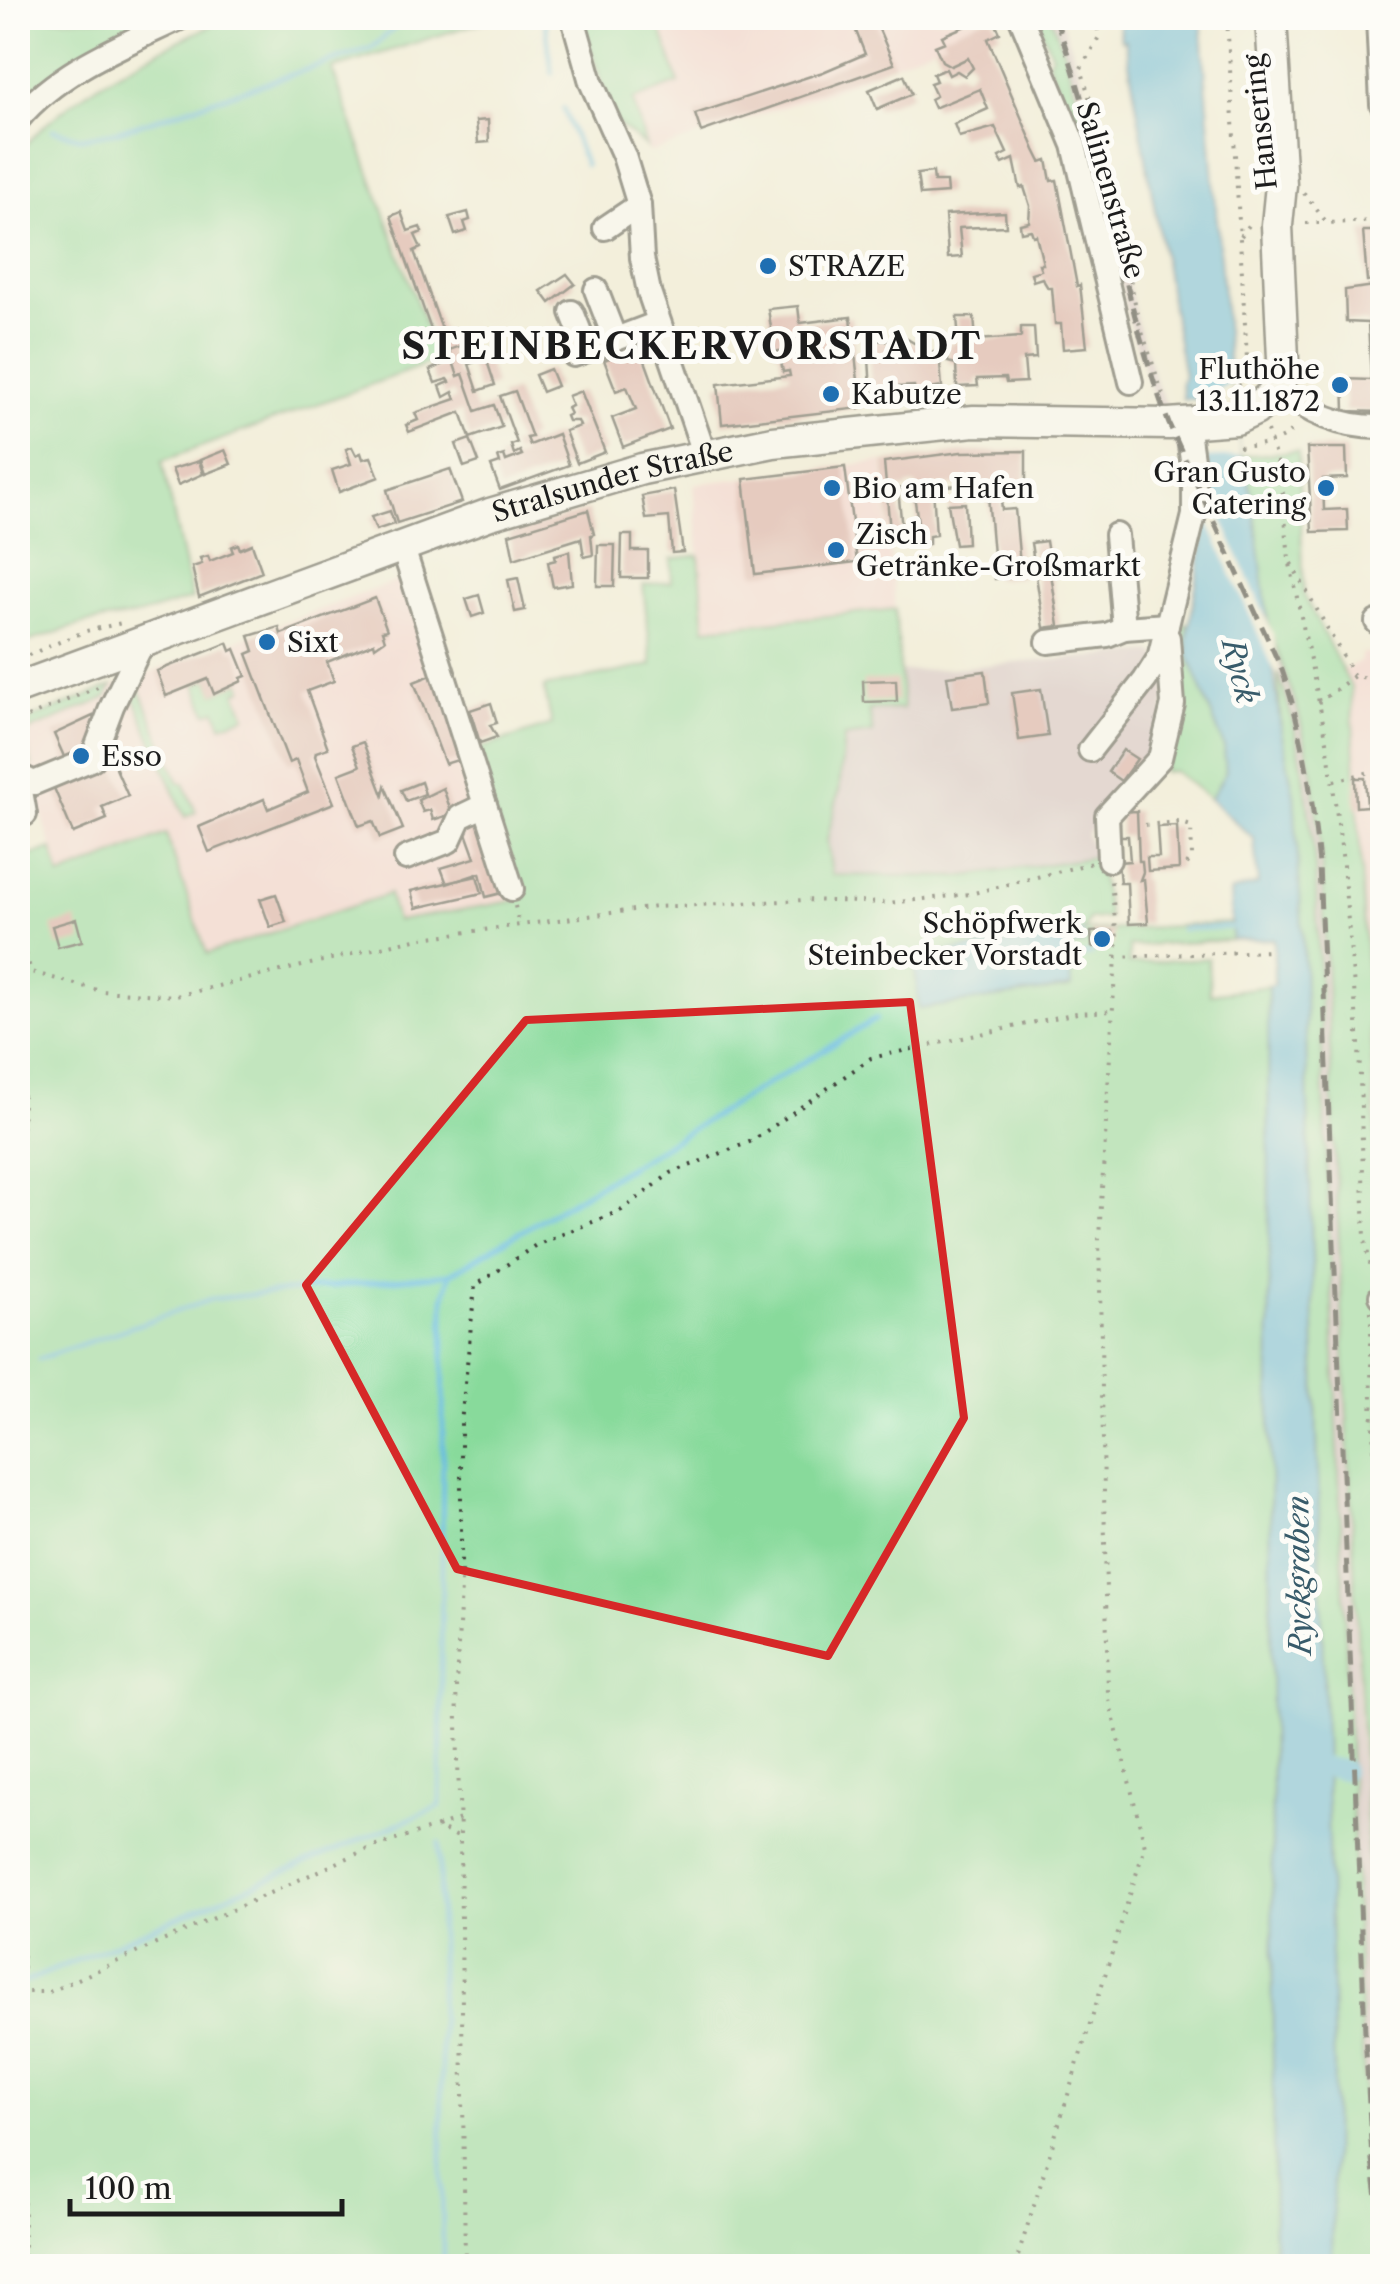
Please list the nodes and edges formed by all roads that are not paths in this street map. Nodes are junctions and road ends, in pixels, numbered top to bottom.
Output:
1 (180, 18) edge
2 (573, 18) edge
3 (1022, 18) edge
4 (1378, 18) edge
5 (1248, 22) edge
6 (1382, 104) edge
7 (18, 119) edge
8 (638, 205) junction
9 (1292, 224) junction
10 (605, 228) dead end
11 (596, 290) dead end
12 (572, 312) dead end
13 (658, 323) junction
14 (615, 339) junction
15 (1131, 382) dead end
16 (1279, 388) junction
17 (1185, 416) junction
18 (1382, 427) edge
19 (705, 456) junction
20 (1116, 534) dead end
21 (402, 545) junction
22 (1167, 625) junction
23 (1124, 628) junction
24 (1048, 642) dead end
25 (142, 644) junction
26 (18, 688) edge
27 (1090, 750) dead end
28 (18, 774) edge
29 (486, 806) junction
30 (24, 814) dead end
31 (406, 858) dead end
32 (1101, 862) road end
33 (512, 889) dead end

1 - 7 street
2 - 8 street
3 - 15 street, Salinenstraße
4 - 6 street
5 - 9 main road, Hansering
5 - 9 main road, Hansering
8 - 10 street
8 - 13 street
9 - 16 main road, Hansering
11 - 14 street
12 - 14 street
13 - 14 street
13 - 19 street
16 - 17 main road, Stralsunder Straße
16 - 18 street
17 - 19 main road, Stralsunder Straße
17 - 22 street
19 - 21 main road, Stralsunder Straße
20 - 23 street
21 - 25 main road, Stralsunder Straße
21 - 29 street
22 - 23 street
22 - 27 street
22 - 32 street
23 - 24 street
25 - 26 main road, Stralsunder Straße
25 - 28 street
28 - 30 street
29 - 31 street
29 - 33 street

